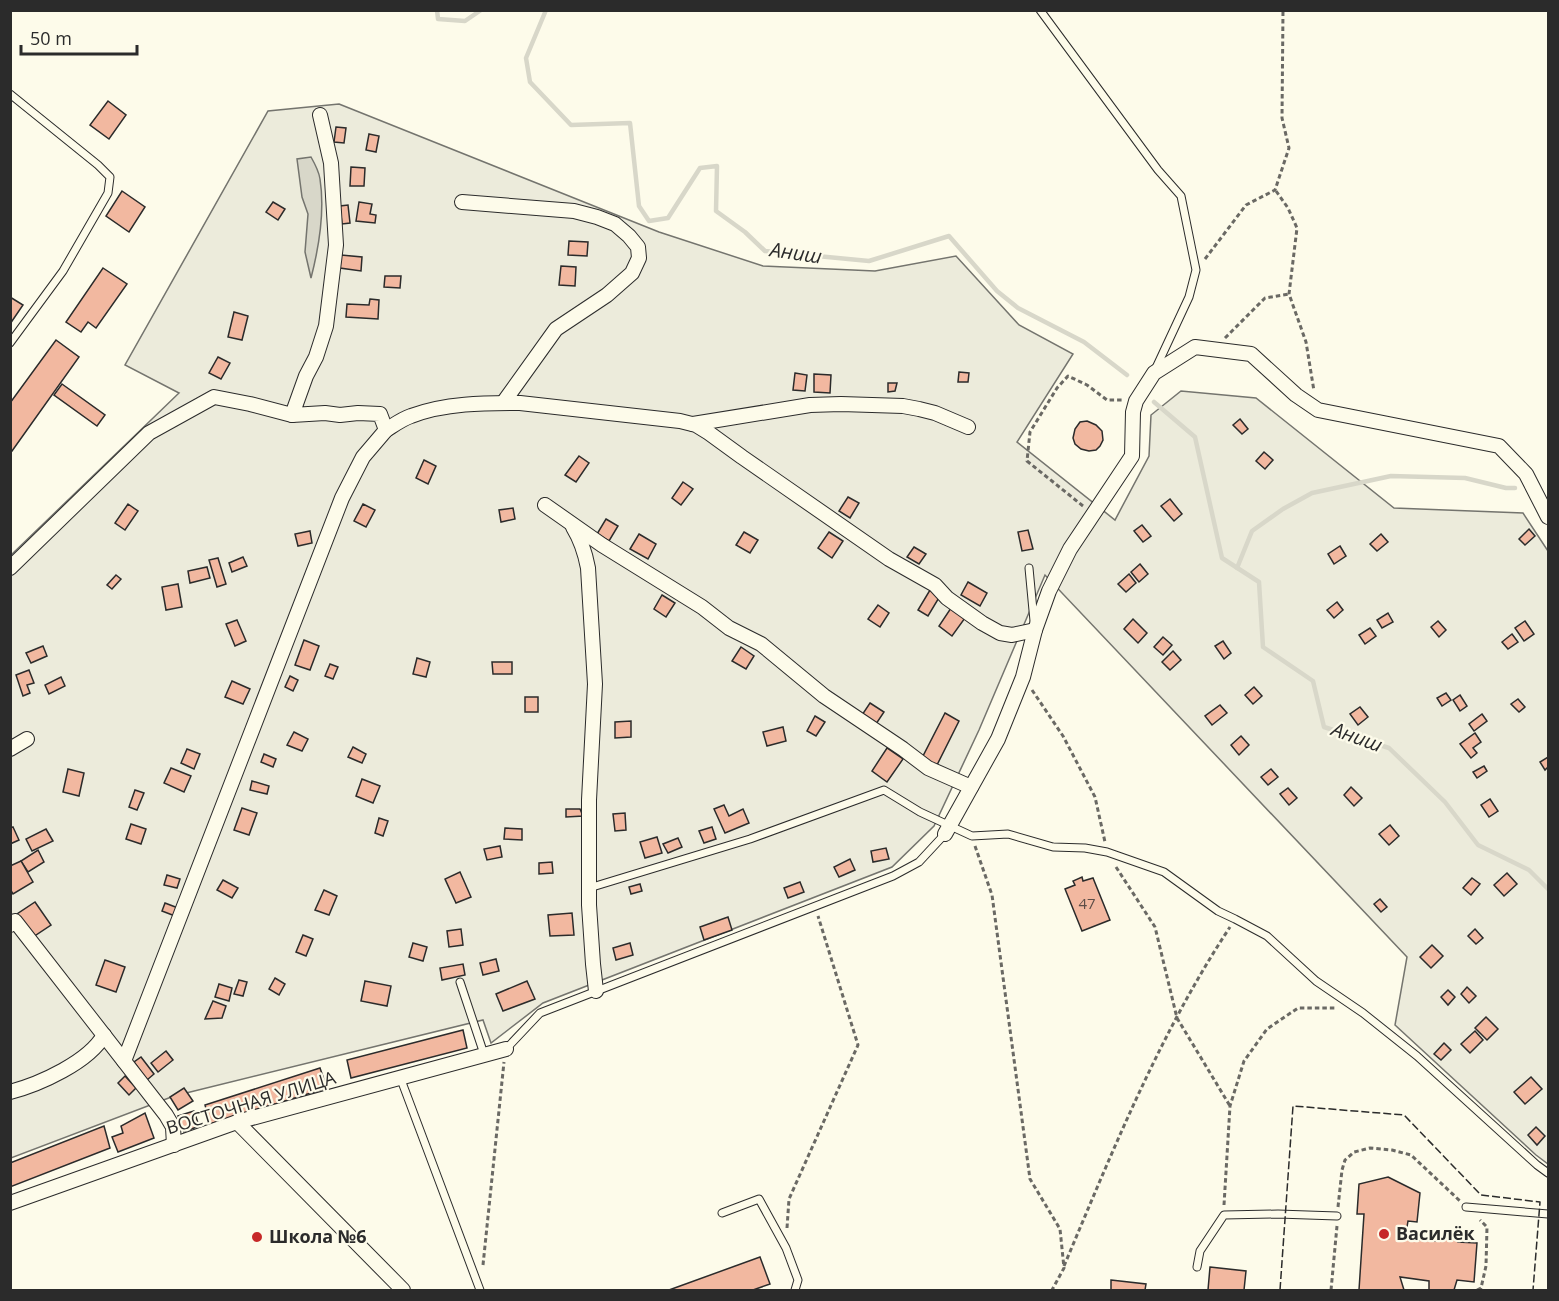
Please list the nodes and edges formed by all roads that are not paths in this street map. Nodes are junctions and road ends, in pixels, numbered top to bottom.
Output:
1 (1040, 10) edge
2 (10, 94) edge
3 (320, 115) dead end
4 (462, 202) dead end
5 (10, 343) edge
6 (1154, 373) junction
7 (503, 403) junction
8 (292, 415) junction
9 (693, 424) junction
10 (968, 428) dead end
11 (386, 430) junction
12 (545, 506) dead end
13 (1548, 517) edge
14 (570, 523) junction
15 (10, 568) edge
16 (1029, 568) dead end
17 (1035, 630) junction
18 (27, 739) dead end
19 (10, 749) edge
20 (972, 788) junction
21 (948, 830) junction
22 (589, 888) junction
23 (12, 919) edge
24 (460, 982) dead end
25 (596, 992) junction
26 (104, 1035) junction
27 (506, 1049) joint
28 (484, 1054) junction
29 (124, 1061) junction
30 (400, 1077) junction
31 (10, 1092) edge
32 (237, 1122) junction
33 (174, 1145) junction
34 (1548, 1173) edge
35 (10, 1203) edge
36 (1466, 1207) road end
37 (722, 1213) dead end
38 (1548, 1214) edge
39 (1337, 1216) road end
40 (1197, 1267) dead end
41 (404, 1290) edge
42 (480, 1290) edge
43 (795, 1290) edge

1 - 6 lane
2 - 5 lane
3 - 8 street
4 - 7 street
6 - 13 street
6 - 17 street
7 - 9 street
7 - 11 street
8 - 11 street
8 - 15 street
9 - 10 street
9 - 17 street
11 - 29 street
12 - 14 street
14 - 20 street
14 - 22 street
16 - 17 lane
17 - 20 street
18 - 19 street
20 - 21 street
21 - 22 lane
21 - 25 lane
21 - 34 lane
22 - 25 street
23 - 26 street
24 - 28 lane
25 - 27 lane
26 - 29 street
26 - 31 street
27 - 28 street, ВОСТОЧНАЯ УЛИЦА
28 - 30 street, ВОСТОЧНАЯ УЛИЦА
29 - 33 street
30 - 32 street, ВОСТОЧНАЯ УЛИЦА
30 - 42 lane
32 - 33 street, ВОСТОЧНАЯ УЛИЦА
32 - 41 street
33 - 35 street, ВОСТОЧНАЯ УЛИЦА
36 - 38 lane
37 - 43 lane
39 - 40 lane

